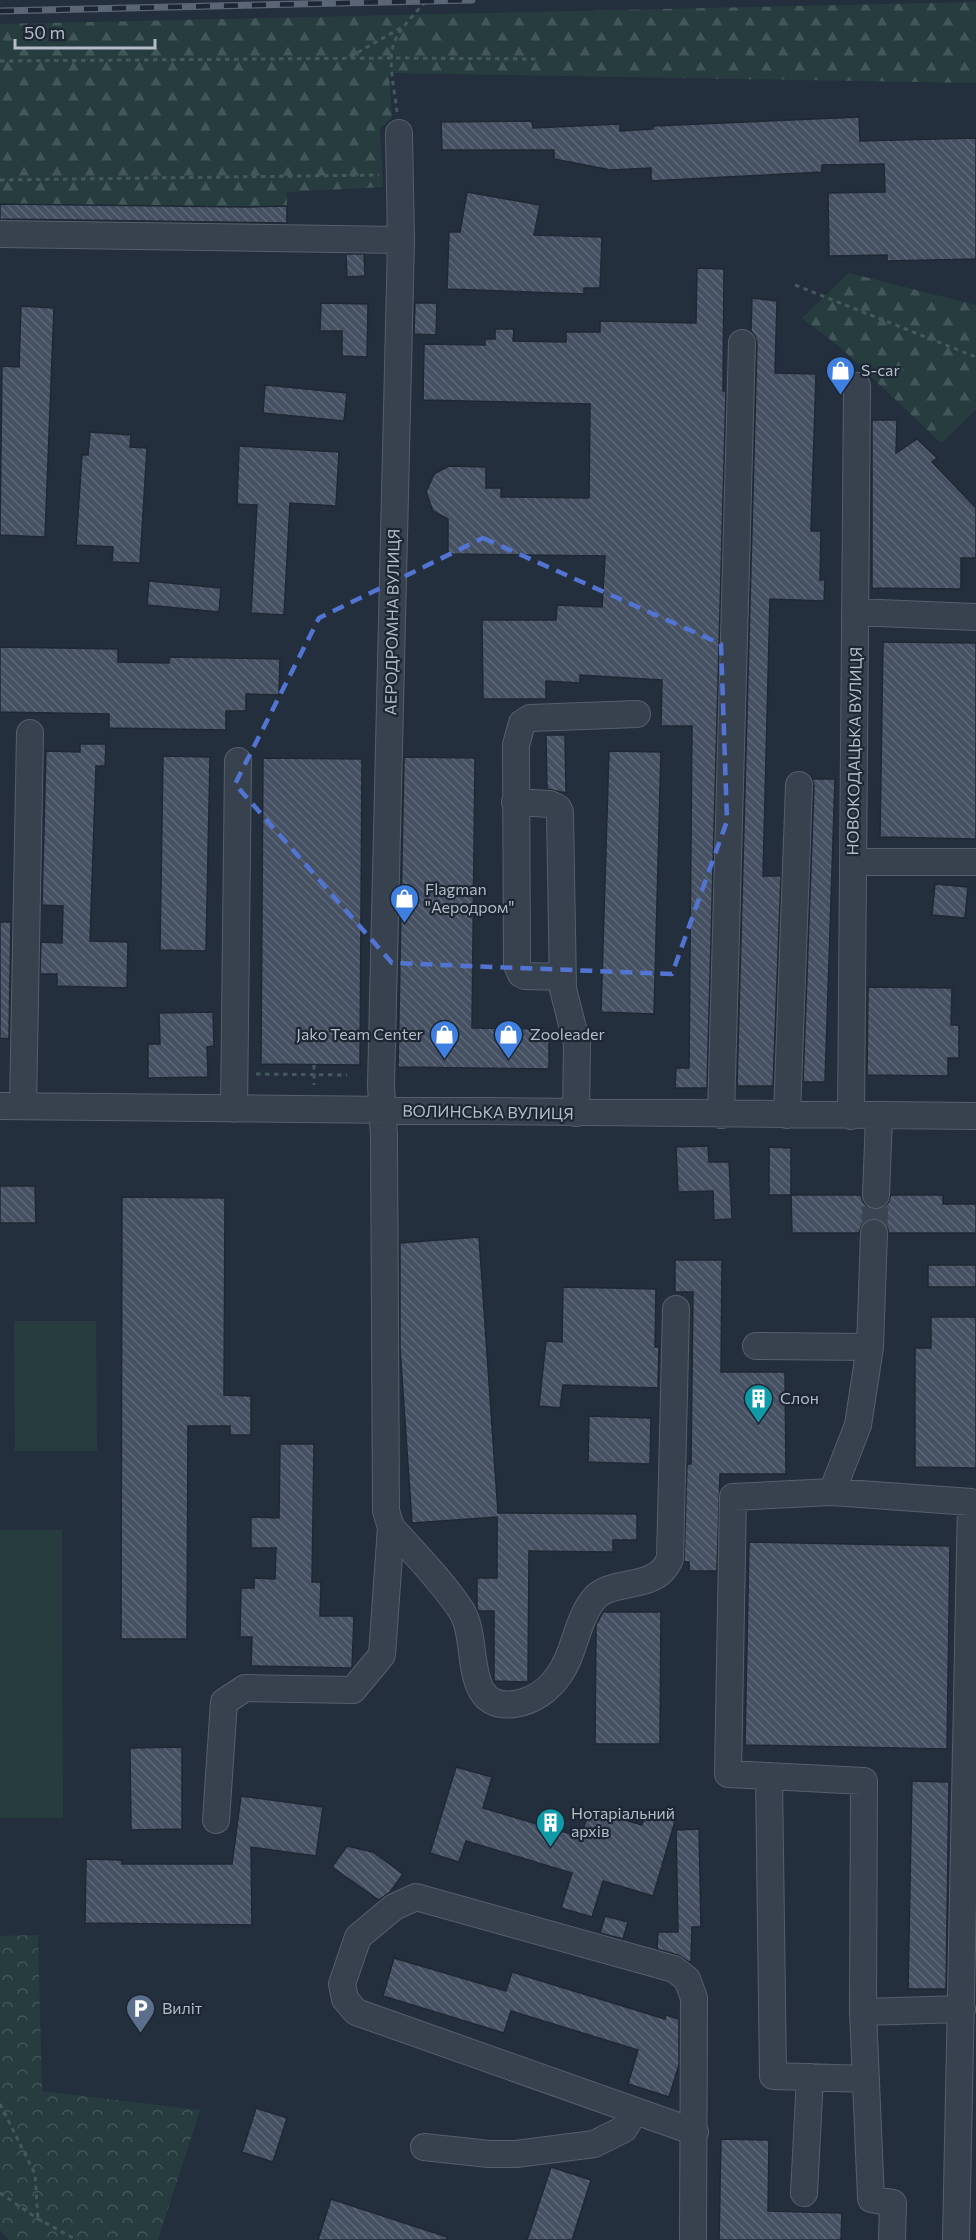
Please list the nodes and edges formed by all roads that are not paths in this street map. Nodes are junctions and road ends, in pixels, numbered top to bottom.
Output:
1 (399, 133) road end
2 (0, 234) edge
3 (401, 240) junction
4 (742, 343) dead end
5 (857, 386) dead end
6 (855, 612) junction
7 (976, 617) edge
8 (637, 714) dead end
9 (30, 733) dead end
10 (237, 761) dead end
11 (799, 785) dead end
12 (515, 802) junction
13 (853, 862) junction
14 (976, 862) edge
15 (563, 977) junction
16 (11, 1106) edge
17 (234, 1109) junction
18 (382, 1110) junction
19 (576, 1113) junction
20 (721, 1115) junction
21 (787, 1115) junction
22 (851, 1116) junction
23 (976, 1116) edge
24 (879, 1117) junction
25 (876, 1195) tunnel mouth
26 (874, 1233) tunnel mouth
27 (676, 1309) dead end
28 (756, 1346) dead end
29 (870, 1347) junction
30 (832, 1492) junction
31 (391, 1527) junction
32 (769, 1776) junction
33 (216, 1820) dead end
34 (962, 2009) junction
35 (863, 2012) junction
36 (810, 2077) junction
37 (866, 2079) junction
38 (635, 2111) junction
39 (694, 2132) junction
40 (424, 2147) dead end
41 (804, 2193) dead end
42 (693, 2240) edge
43 (892, 2240) edge
44 (957, 2240) edge

1 - 3 street, АЕРОДРОМНА ВУЛИЦЯ
2 - 3 street
3 - 18 street, АЕРОДРОМНА ВУЛИЦЯ
4 - 20 street
5 - 6 street, НОВОКОДАЦЬКА ВУЛИЦЯ
6 - 7 street
6 - 13 street, НОВОКОДАЦЬКА ВУЛИЦЯ
8 - 12 street
9 - 16 street
10 - 17 street
11 - 21 street
12 - 15 street
12 - 15 street
13 - 14 street
13 - 22 street, НОВОКОДАЦЬКА ВУЛИЦЯ
15 - 19 street
16 - 17 street, ВОЛИНСЬКА ВУЛИЦЯ
17 - 18 street, ВОЛИНСЬКА ВУЛИЦЯ
18 - 19 street, ВОЛИНСЬКА ВУЛИЦЯ
18 - 31 street, АЕРОДРОМНА ВУЛИЦЯ
19 - 20 street, ВОЛИНСЬКА ВУЛИЦЯ
20 - 21 street, ВОЛИНСЬКА ВУЛИЦЯ
21 - 22 street, ВОЛИНСЬКА ВУЛИЦЯ
22 - 24 street, ВОЛИНСЬКА ВУЛИЦЯ
23 - 24 street, ВОЛИНСЬКА ВУЛИЦЯ
24 - 25 street
26 - 29 street
27 - 31 street
28 - 29 street
29 - 30 street
30 - 32 street
30 - 34 street
31 - 33 street, АЕРОДРОМНА ВУЛИЦЯ
32 - 35 street
32 - 36 street
34 - 35 street
34 - 44 street
35 - 37 street
36 - 37 street
36 - 41 street
37 - 43 street
38 - 39 street
38 - 39 street
38 - 40 street
39 - 42 street

